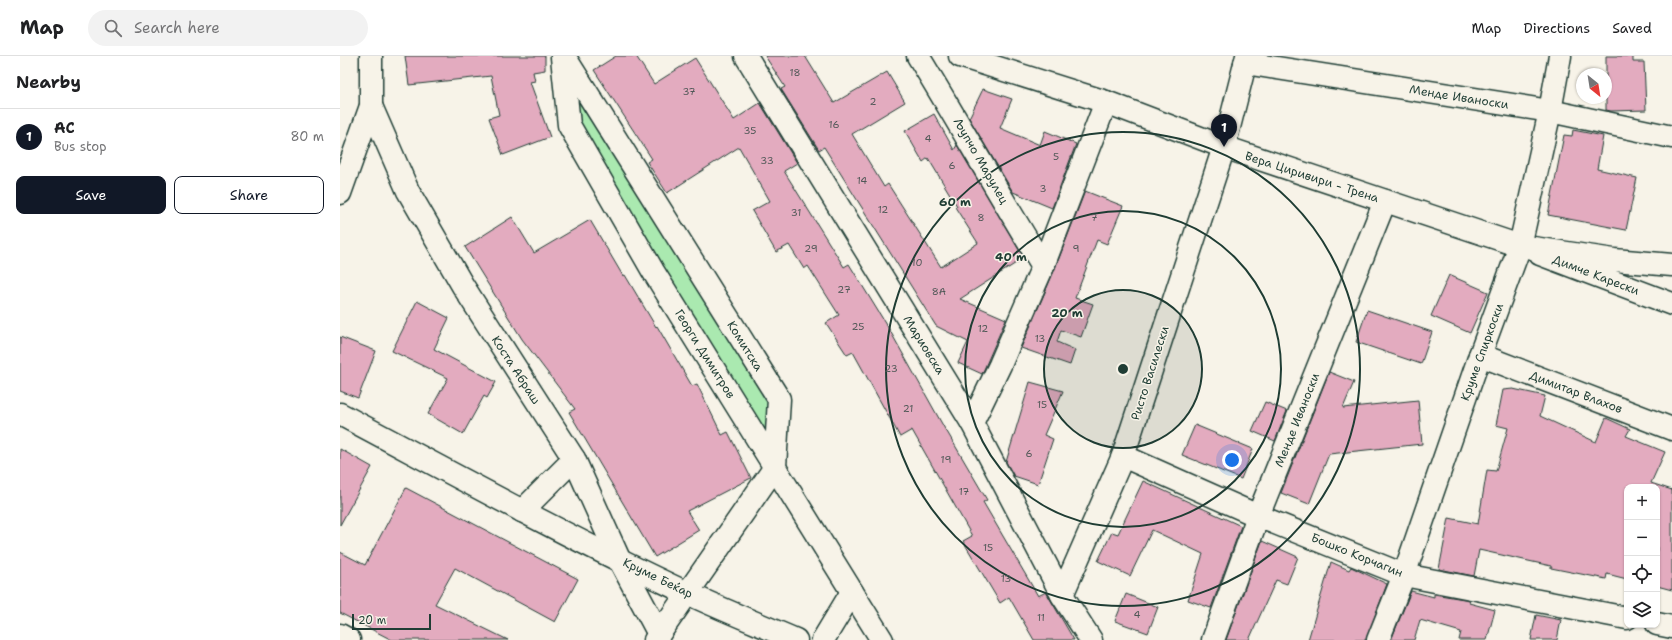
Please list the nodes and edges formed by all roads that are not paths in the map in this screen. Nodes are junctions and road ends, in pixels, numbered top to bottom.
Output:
1 (371, 56) edge
2 (563, 56) edge
3 (746, 56) edge
4 (918, 56) edge
5 (960, 56) edge
6 (1560, 56) edge
7 (1246, 60) edge
8 (1106, 102) junction
9 (371, 106) junction
10 (1550, 111) junction
11 (1672, 138) edge
12 (1224, 147) junction
13 (340, 193) edge
14 (1385, 201) junction
15 (1520, 246) junction
16 (1672, 265) edge
17 (1043, 266) junction
18 (1672, 304) edge
19 (1480, 355) junction
20 (340, 414) edge
21 (972, 423) junction
22 (1672, 429) edge
23 (1123, 456) junction
24 (574, 458) junction
25 (775, 467) junction
26 (522, 511) junction
27 (1258, 516) junction
28 (619, 560) junction
29 (1404, 575) junction
30 (852, 592) junction
31 (687, 593) junction
32 (1062, 595) junction
33 (1624, 617) edge
34 (1660, 625) edge
35 (1672, 627) edge
36 (340, 635) edge
37 (657, 637) edge
38 (349, 640) edge
39 (796, 640) edge
40 (823, 640) edge
41 (882, 640) edge
42 (1091, 640) edge
43 (1212, 640) edge
44 (1378, 640) edge

1 - 9 street, Коста Абраш
2 - 25 street, Георги Димитров
2 - 25 street, Комитска
3 - 21 street, Мариовска
4 - 17 street, Љупчо Марулец
5 - 8 street, Вера Циривири - Трена
6 - 10 street, Круме Спиркоски
7 - 10 street, Менде Иваноски
7 - 12 street, Ристо Василески
8 - 12 street, Вера Циривири - Трена
8 - 17 street
9 - 13 street, Коста Абраш
9 - 24 street, Коста Абраш
10 - 11 street, Менде Иваноски
10 - 15 street, Круме Спиркоски
12 - 14 street, Вера Циривири - Трена
12 - 23 street, Ристо Василески
14 - 15 street, Вера Циривири - Трена
14 - 27 street, Менде Иваноски
15 - 16 street, Вера Циривири - Трена
15 - 18 street, Димче Карески
15 - 19 street, Круме Спиркоски
17 - 21 street
19 - 22 street, Димитар Влахов
19 - 29 street, Круме Спиркоски
20 - 26 street, Круме Беќар
21 - 32 street, Мариовска
23 - 27 street, Бошко Корчагин
23 - 32 street, Ристо Василески
24 - 26 street
24 - 28 street, Коста Абраш
25 - 30 street, Георги Димитров
25 - 31 street
26 - 28 street, Круме Беќар
27 - 29 street, Бошко Корчагин
27 - 43 street, Менде Иваноски
28 - 31 street, Круме Беќар
28 - 37 street, Коста Абраш
29 - 33 street, Бошко Корчагин
29 - 44 street, Круме Спиркоски
30 - 40 street
30 - 41 street, Георги Димитров
31 - 37 street
31 - 39 street, Круме Беќар
32 - 42 street, Мариовска
34 - 35 street
36 - 38 street

